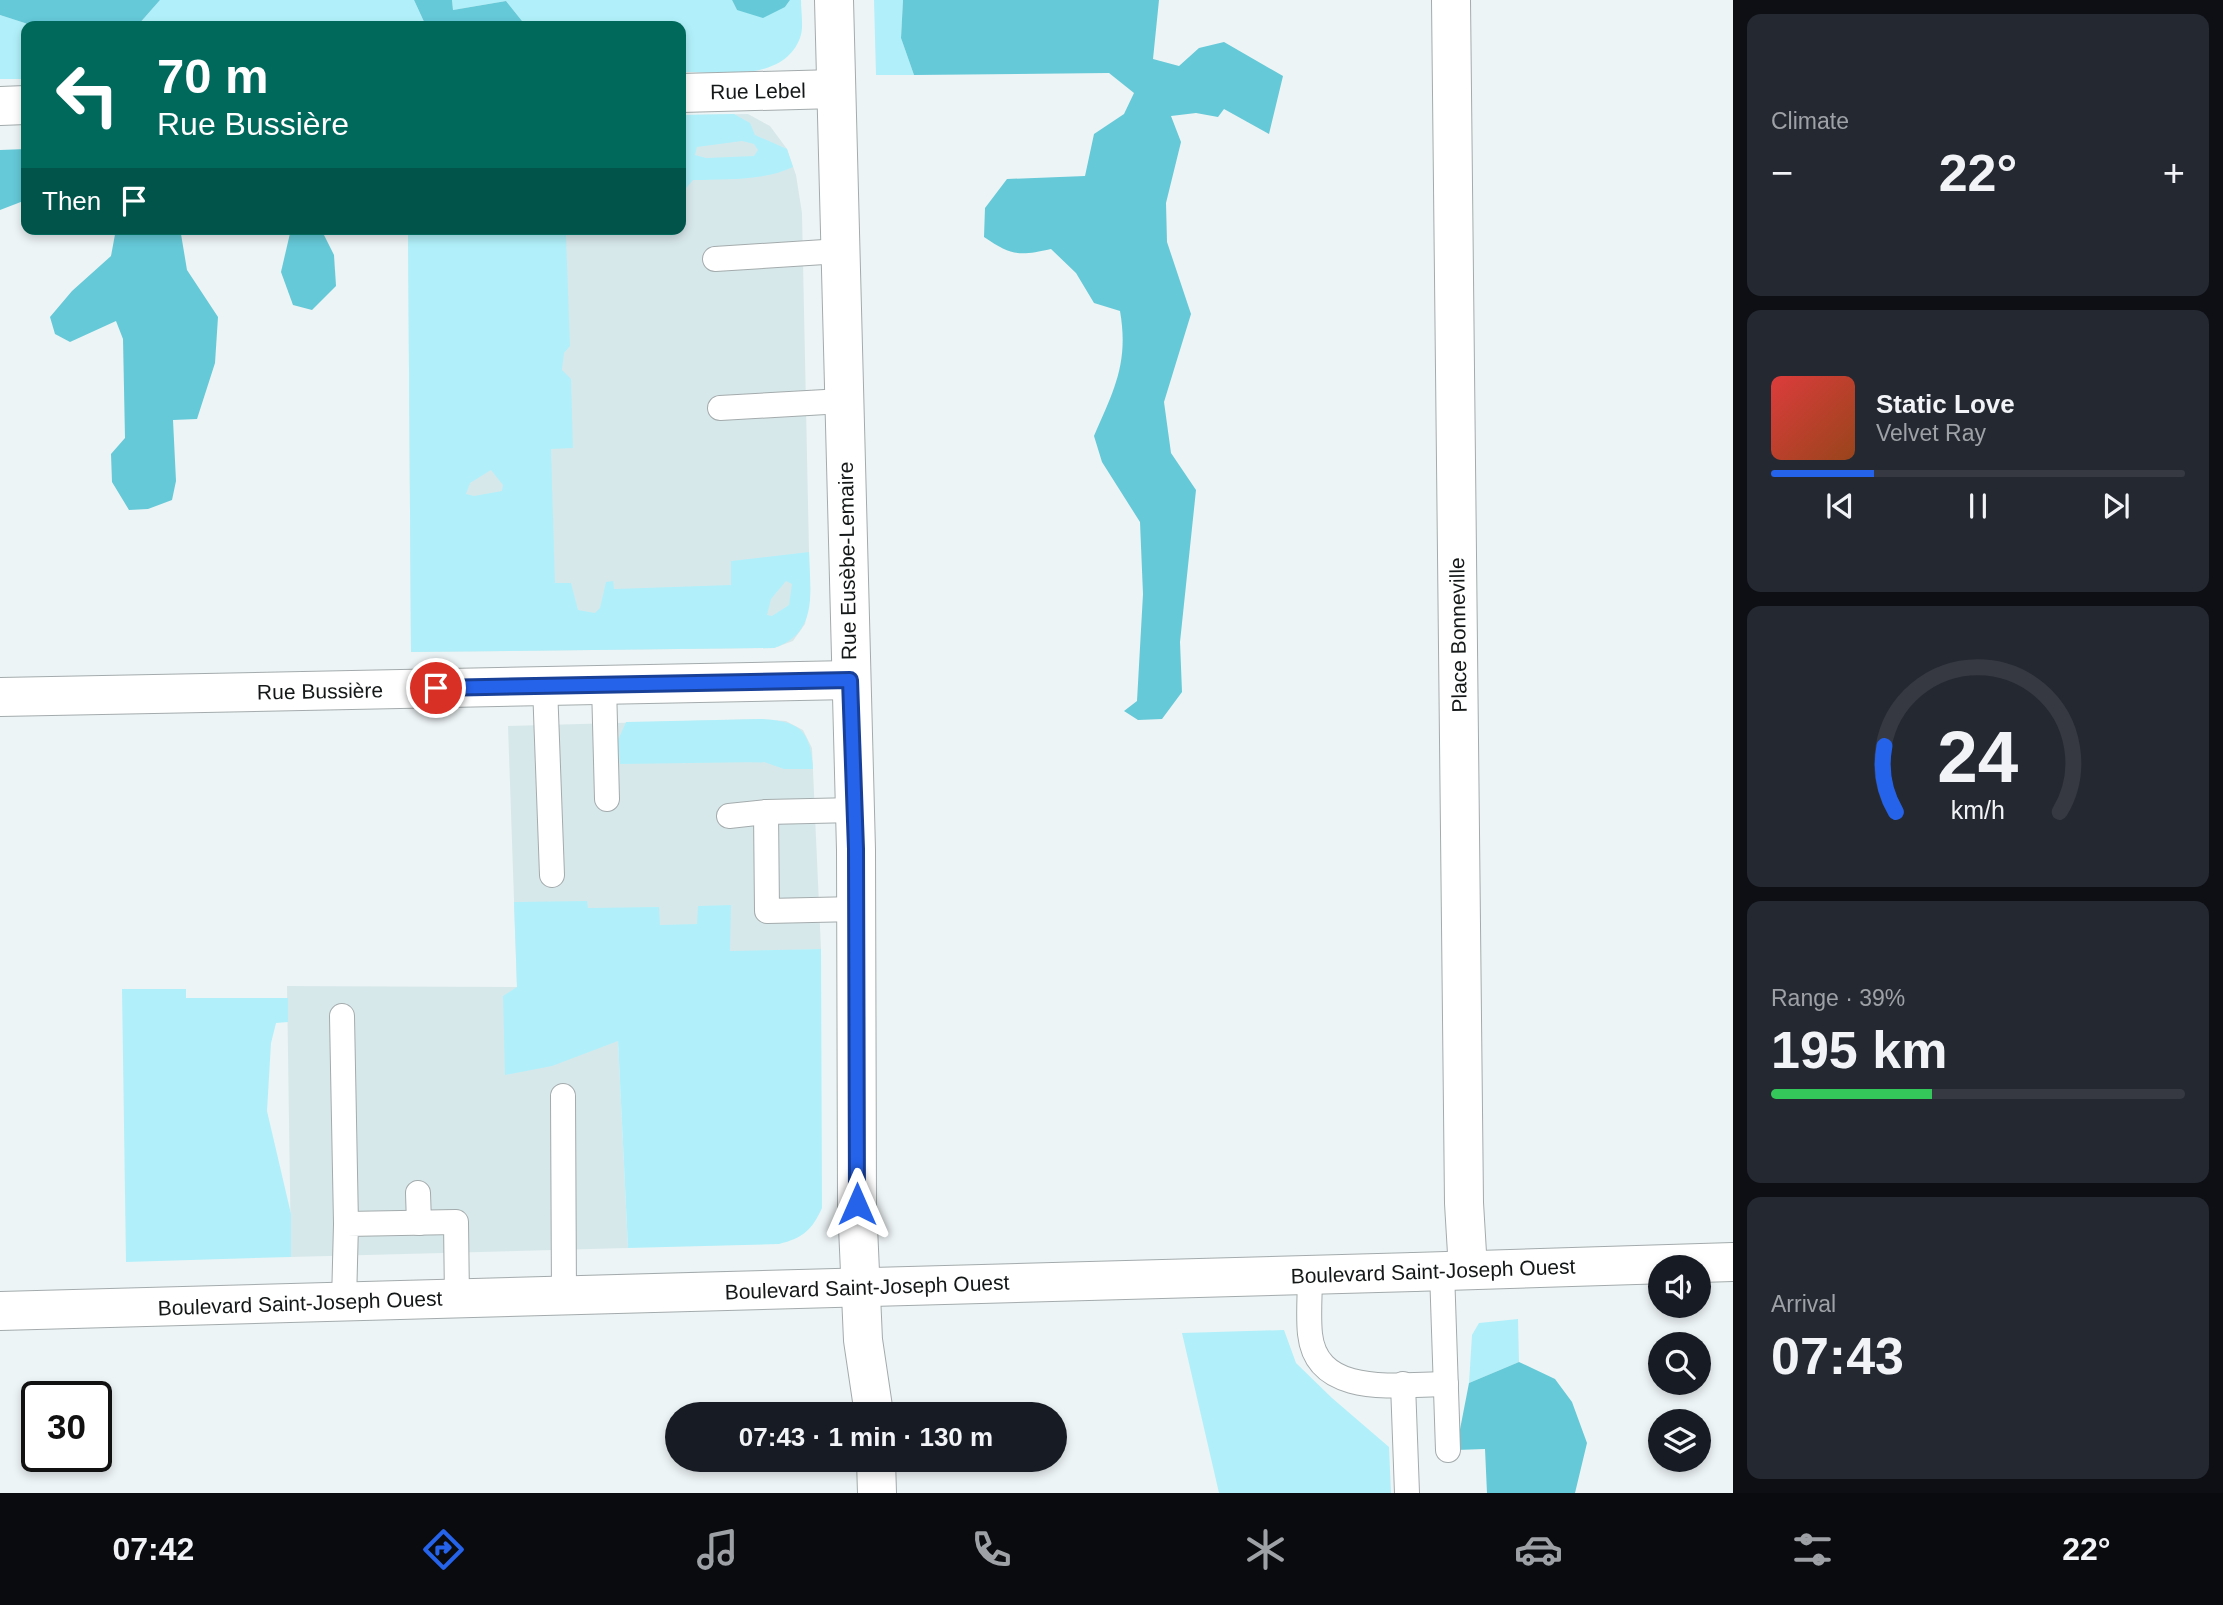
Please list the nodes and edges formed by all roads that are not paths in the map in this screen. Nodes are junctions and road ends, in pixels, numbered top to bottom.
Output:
1 (834, 0) edge
2 (1451, 0) edge
3 (836, 89) junction
4 (686, 93) edge
5 (21, 105) edge
6 (0, 106) edge
7 (840, 251) junction
8 (715, 259) dead end
9 (843, 401) junction
10 (720, 408) dead end
11 (850, 680) junction
12 (604, 685) junction
13 (545, 686) junction
14 (0, 697) edge
15 (607, 799) dead end
16 (855, 810) junction
17 (766, 811) junction
18 (729, 816) dead end
19 (552, 875) dead end
20 (857, 909) junction
21 (342, 1016) dead end
22 (563, 1096) dead end
23 (418, 1193) dead end
24 (419, 1223) junction
25 (345, 1224) junction
26 (1733, 1262) edge
27 (1441, 1271) junction
28 (1310, 1275) junction
29 (860, 1287) junction
30 (564, 1296) junction
31 (457, 1299) junction
32 (344, 1302) junction
33 (0, 1311) edge
34 (1403, 1384) junction
35 (1446, 1384) junction
36 (872, 1402) edge
37 (1448, 1450) dead end
38 (876, 1472) edge
39 (877, 1493) edge
40 (1406, 1493) edge

1 - 3 street, Rue Eusèbe-Lemaire
2 - 27 street, Place Bonneville
3 - 4 street, Rue Lebel
3 - 7 street, Rue Eusèbe-Lemaire
5 - 6 street
7 - 8 lane
7 - 9 street, Rue Eusèbe-Lemaire
9 - 10 lane
9 - 11 street, Rue Eusèbe-Lemaire
11 - 12 street, Rue Bussière
11 - 16 street, Rue Eusèbe-Lemaire
12 - 13 street, Rue Bussière
12 - 15 lane
13 - 14 street, Rue Bussière
13 - 19 lane
16 - 17 lane
16 - 20 street, Rue Eusèbe-Lemaire
17 - 18 lane
17 - 20 lane
20 - 29 street, Rue Eusèbe-Lemaire
21 - 25 lane
22 - 30 lane
23 - 24 lane
24 - 25 lane
24 - 31 lane
25 - 32 lane
26 - 27 street, Boulevard Saint-Joseph Ouest
27 - 28 street, Boulevard Saint-Joseph Ouest
27 - 35 lane
28 - 29 street, Boulevard Saint-Joseph Ouest
28 - 34 lane
29 - 30 street, Boulevard Saint-Joseph Ouest
29 - 36 street, Rue Eusèbe-Lemaire
30 - 31 street, Boulevard Saint-Joseph Ouest
31 - 32 street, Boulevard Saint-Joseph Ouest
32 - 33 street, Boulevard Saint-Joseph Ouest
34 - 35 lane
34 - 40 lane
35 - 37 lane
38 - 39 street

